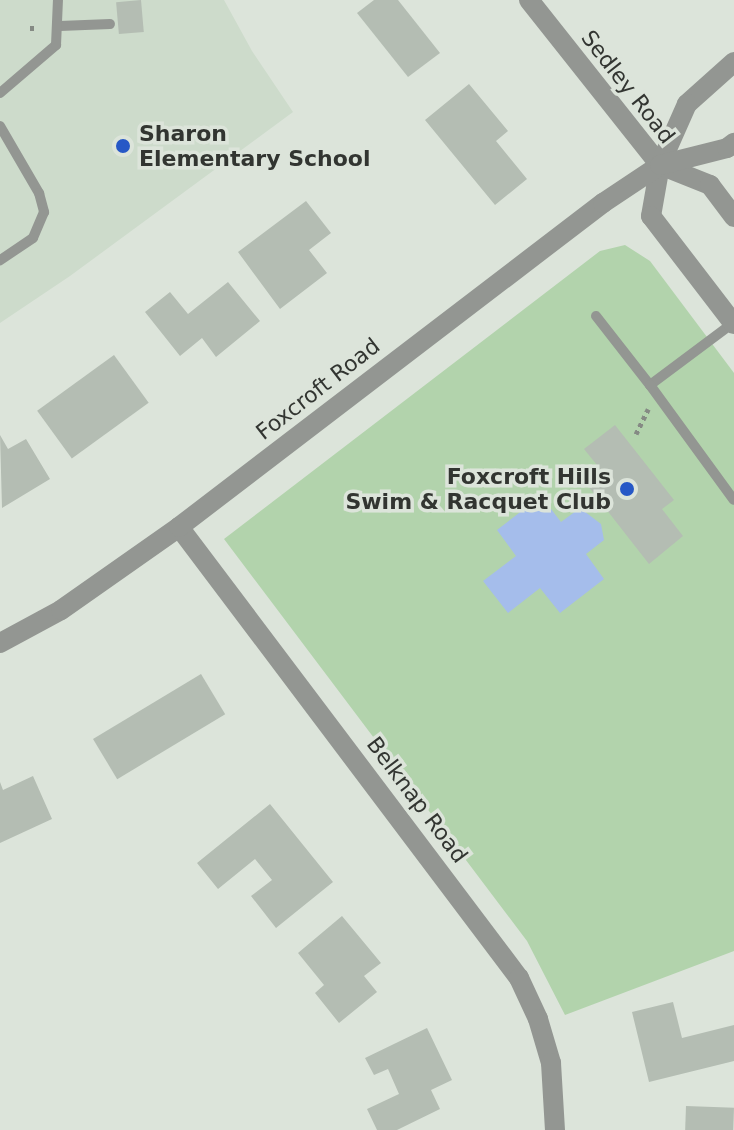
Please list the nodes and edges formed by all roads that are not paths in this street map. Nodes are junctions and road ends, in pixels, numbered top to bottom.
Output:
1 (58, 0) edge
2 (529, 0) edge
3 (110, 24) dead end
4 (60, 26) junction
5 (734, 62) edge
6 (0, 93) edge
7 (0, 126) edge
8 (734, 143) edge
9 (660, 165) junction
10 (734, 217) edge
11 (0, 260) edge
12 (596, 316) dead end
13 (734, 324) edge
14 (650, 385) junction
15 (734, 500) edge
16 (179, 527) junction
17 (0, 643) edge
18 (555, 1130) edge

1 - 4 lane
2 - 9 street, Sedley Road
3 - 4 lane
4 - 6 lane
5 - 9 street, Foxcroft Road
7 - 11 lane
8 - 9 street, Foxcroft Road
9 - 10 street, Sedley Road
9 - 13 street, Sedley Road
9 - 16 street, Foxcroft Road
12 - 14 lane
13 - 14 lane
14 - 15 lane
16 - 17 street, Foxcroft Road
16 - 18 street, Belknap Road

